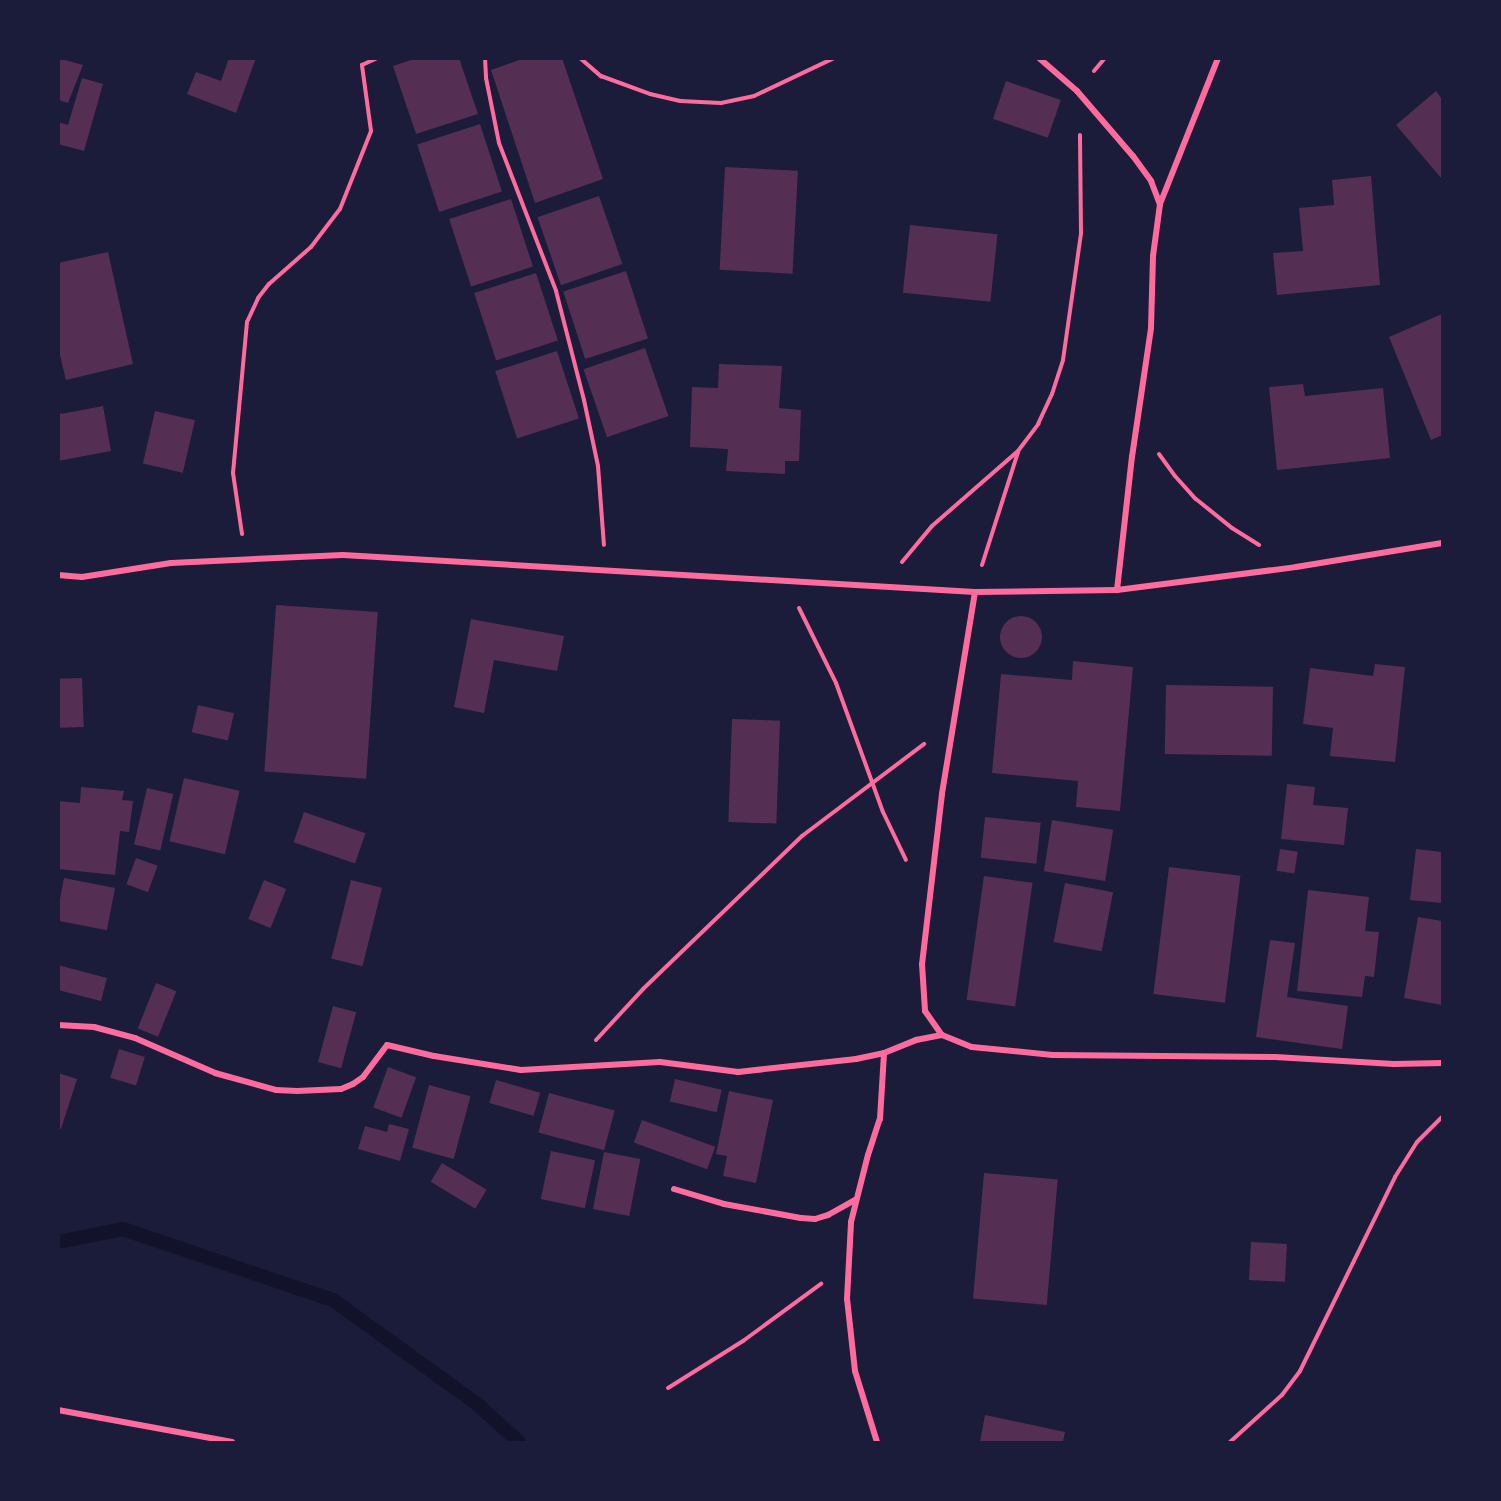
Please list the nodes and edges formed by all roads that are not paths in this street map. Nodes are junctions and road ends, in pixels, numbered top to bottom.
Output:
1 (1039, 58) edge
2 (1218, 58) edge
3 (1160, 204) junction
4 (1443, 543) edge
5 (58, 575) edge
6 (1117, 590) junction
7 (975, 592) junction
8 (58, 1025) edge
9 (942, 1035) junction
10 (884, 1053) junction
11 (1443, 1063) edge
12 (674, 1189) dead end
13 (855, 1200) junction
14 (58, 1410) edge
15 (232, 1443) edge
16 (877, 1443) edge

1 - 3 street
2 - 3 street
3 - 6 street
4 - 6 street
5 - 7 street
6 - 7 street
7 - 9 street
8 - 10 street
9 - 10 street
9 - 11 street
10 - 13 street
12 - 13 street
13 - 16 street
14 - 15 street

